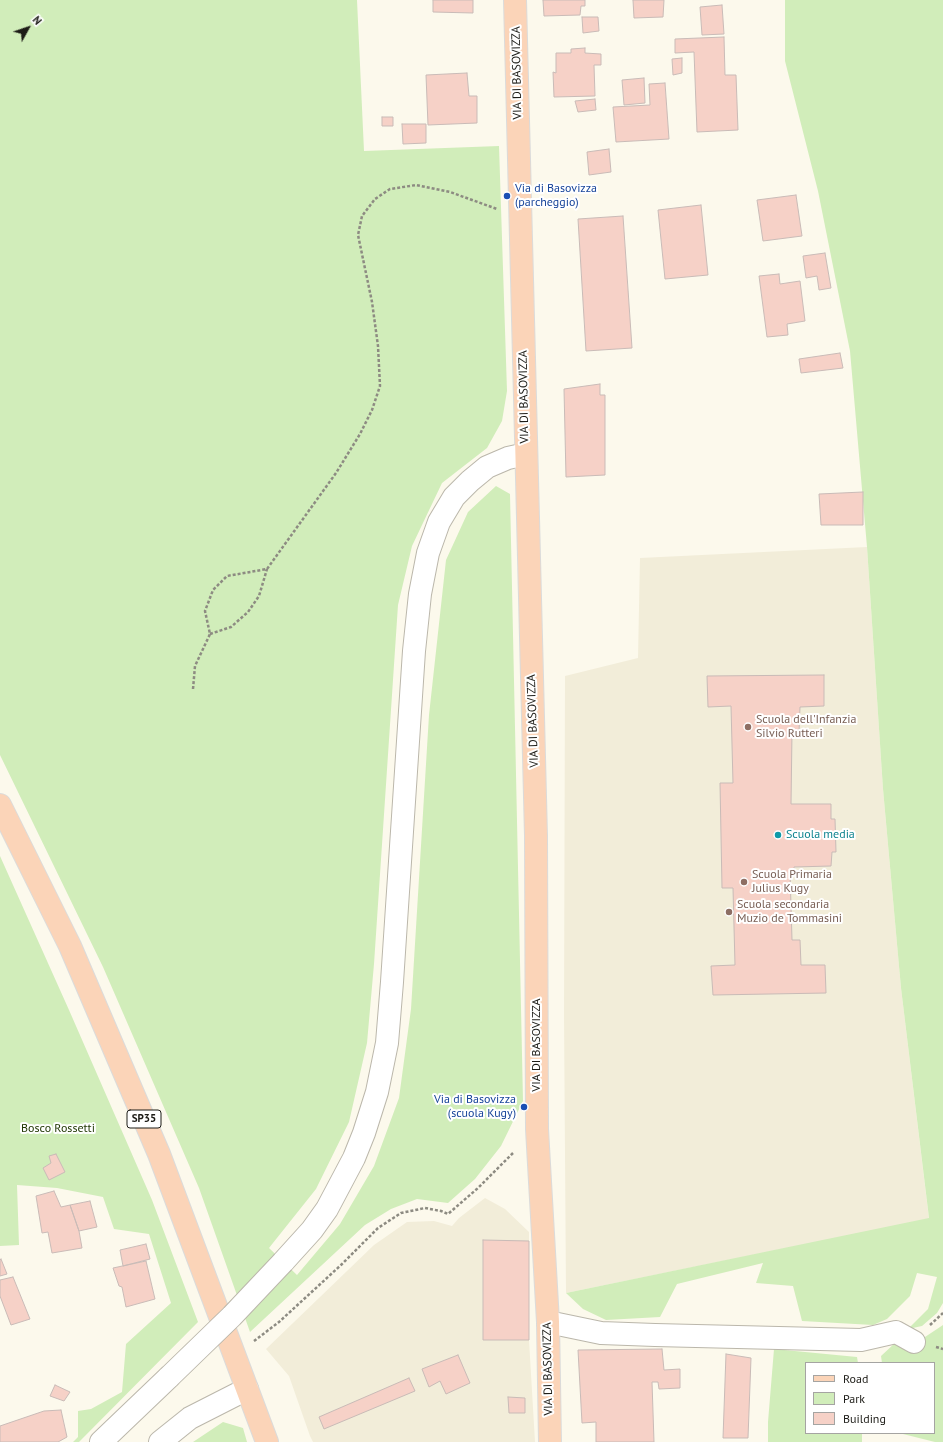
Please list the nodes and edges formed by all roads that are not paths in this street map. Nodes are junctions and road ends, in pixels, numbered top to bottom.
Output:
1 (515, 0) edge
2 (526, 454) junction
3 (0, 805) edge
4 (548, 1322) junction
5 (914, 1342) dead end
6 (247, 1389) junction
7 (101, 1442) edge
8 (160, 1442) edge
9 (267, 1442) edge
10 (550, 1442) edge

1 - 2 main road, VIA DI BASOVIZZA
2 - 4 main road, VIA DI BASOVIZZA
2 - 7 street, bridge
3 - 6 main road, SP35
4 - 5 street
4 - 10 main road, VIA DI BASOVIZZA
6 - 8 street
6 - 9 main road, SP35

